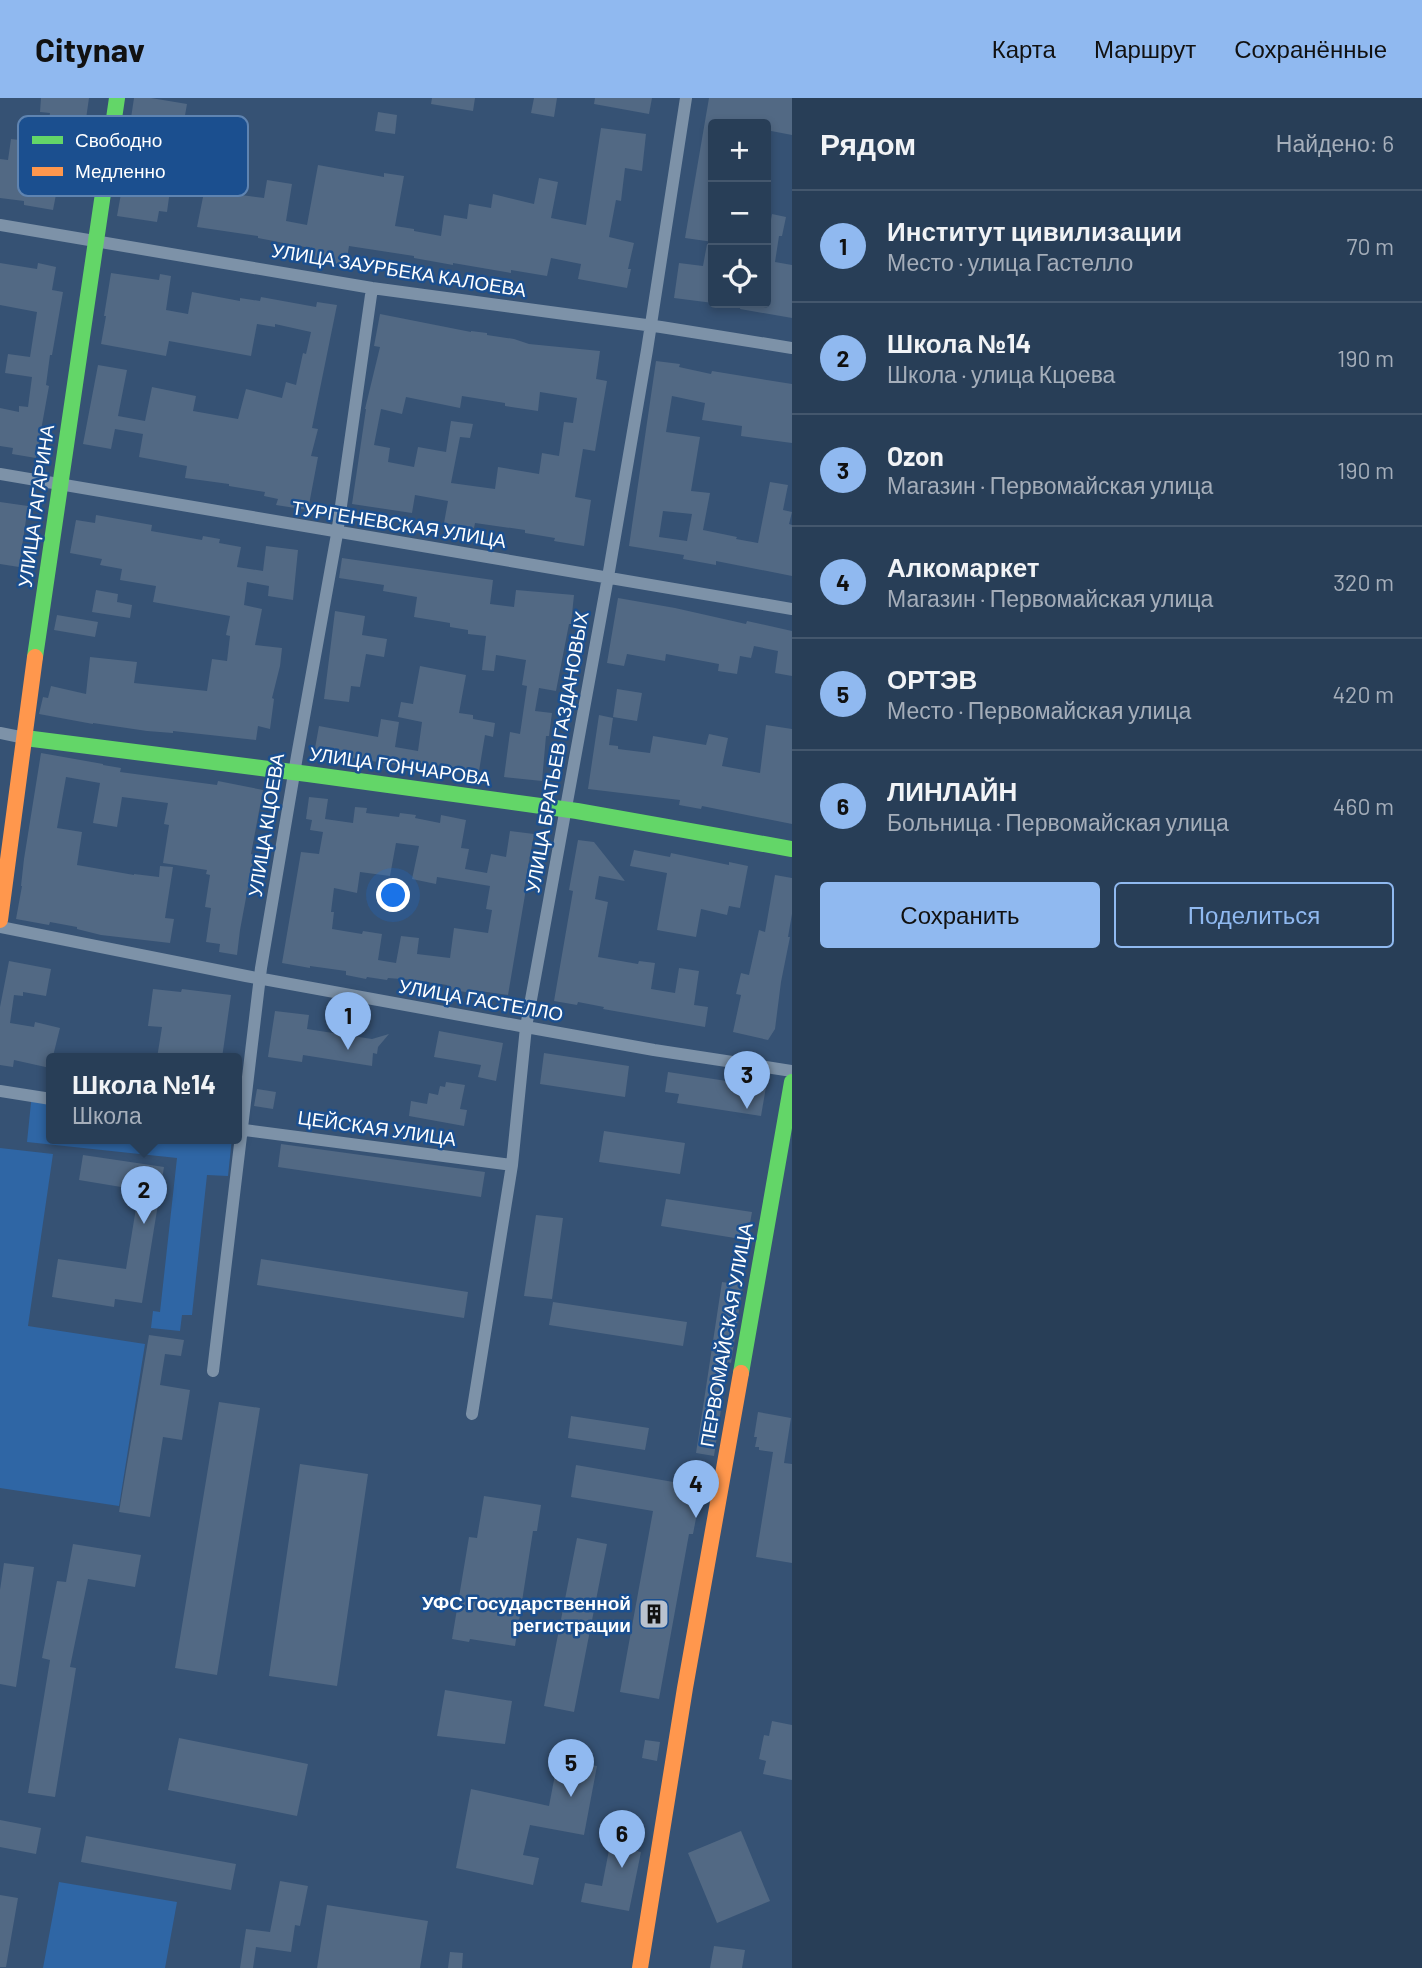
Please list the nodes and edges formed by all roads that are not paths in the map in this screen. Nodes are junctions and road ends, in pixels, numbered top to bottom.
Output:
1 (117, 98) edge
2 (685, 98) edge
3 (114, 116) edge
4 (103, 196) edge
5 (0, 225) edge
6 (96, 241) junction
7 (372, 288) junction
8 (650, 326) junction
9 (792, 348) edge
10 (0, 474) edge
11 (61, 485) junction
12 (337, 534) junction
13 (608, 578) junction
14 (792, 609) edge
15 (0, 733) edge
16 (25, 737) junction
17 (295, 772) junction
18 (565, 810) junction
19 (792, 849) edge
20 (0, 919) edge
21 (0, 927) edge
22 (260, 979) junction
23 (526, 1027) junction
24 (792, 1072) edge
25 (792, 1082) edge
26 (0, 1091) edge
27 (46, 1098) edge
28 (242, 1108) edge
29 (242, 1130) edge
30 (237, 1144) edge
31 (512, 1165) junction
32 (212, 1371) dead end
33 (472, 1414) dead end
34 (640, 1968) edge

1 - 3 street, УЛИЦА ГАГАРИНА
2 - 8 street, УЛИЦА БРАТЬЕВ ГАЗДАНОВЫХ
4 - 6 street, УЛИЦА ГАГАРИНА
5 - 6 street, УЛИЦА ЗАУРБЕКА КАЛОЕВА
6 - 7 street, УЛИЦА ЗАУРБЕКА КАЛОЕВА
6 - 11 street, УЛИЦА ГАГАРИНА
7 - 8 street, УЛИЦА ЗАУРБЕКА КАЛОЕВА
7 - 12 street, УЛИЦА КЦОЕВА
8 - 9 street, УЛИЦА ЗАУРБЕКА КАЛОЕВА
8 - 13 street, УЛИЦА БРАТЬЕВ ГАЗДАНОВЫХ
10 - 11 street, ТУРГЕНЕВСКАЯ УЛИЦА
11 - 12 street, ТУРГЕНЕВСКАЯ УЛИЦА
11 - 16 street, УЛИЦА ГАГАРИНА
12 - 13 street, ТУРГЕНЕВСКАЯ УЛИЦА
12 - 17 street, УЛИЦА КЦОЕВА
13 - 14 street, ТУРГЕНЕВСКАЯ УЛИЦА
13 - 18 street, УЛИЦА БРАТЬЕВ ГАЗДАНОВЫХ
15 - 16 street, УЛИЦА ГОНЧАРОВА
16 - 17 street, УЛИЦА ГОНЧАРОВА
16 - 20 street, УЛИЦА ГАГАРИНА
17 - 18 street, УЛИЦА ГОНЧАРОВА
17 - 22 street, УЛИЦА КЦОЕВА
18 - 19 street, УЛИЦА ГОНЧАРОВА
18 - 23 street, УЛИЦА БРАТЬЕВ ГАЗДАНОВЫХ
21 - 22 street, УЛИЦА ГАСТЕЛЛО
22 - 23 street, УЛИЦА ГАСТЕЛЛО
22 - 28 street, УЛИЦА КЦОЕВА
23 - 24 street, УЛИЦА ГАСТЕЛЛО
23 - 31 street, УЛИЦА БРАТЬЕВ ГАЗДАНОВЫХ
25 - 34 street, ПЕРВОМАЙСКАЯ УЛИЦА
26 - 27 street
29 - 31 street, ЦЕЙСКАЯ УЛИЦА
30 - 32 street, УЛИЦА КЦОЕВА
31 - 33 street, УЛИЦА БРАТЬЕВ ГАЗДАНОВЫХ

